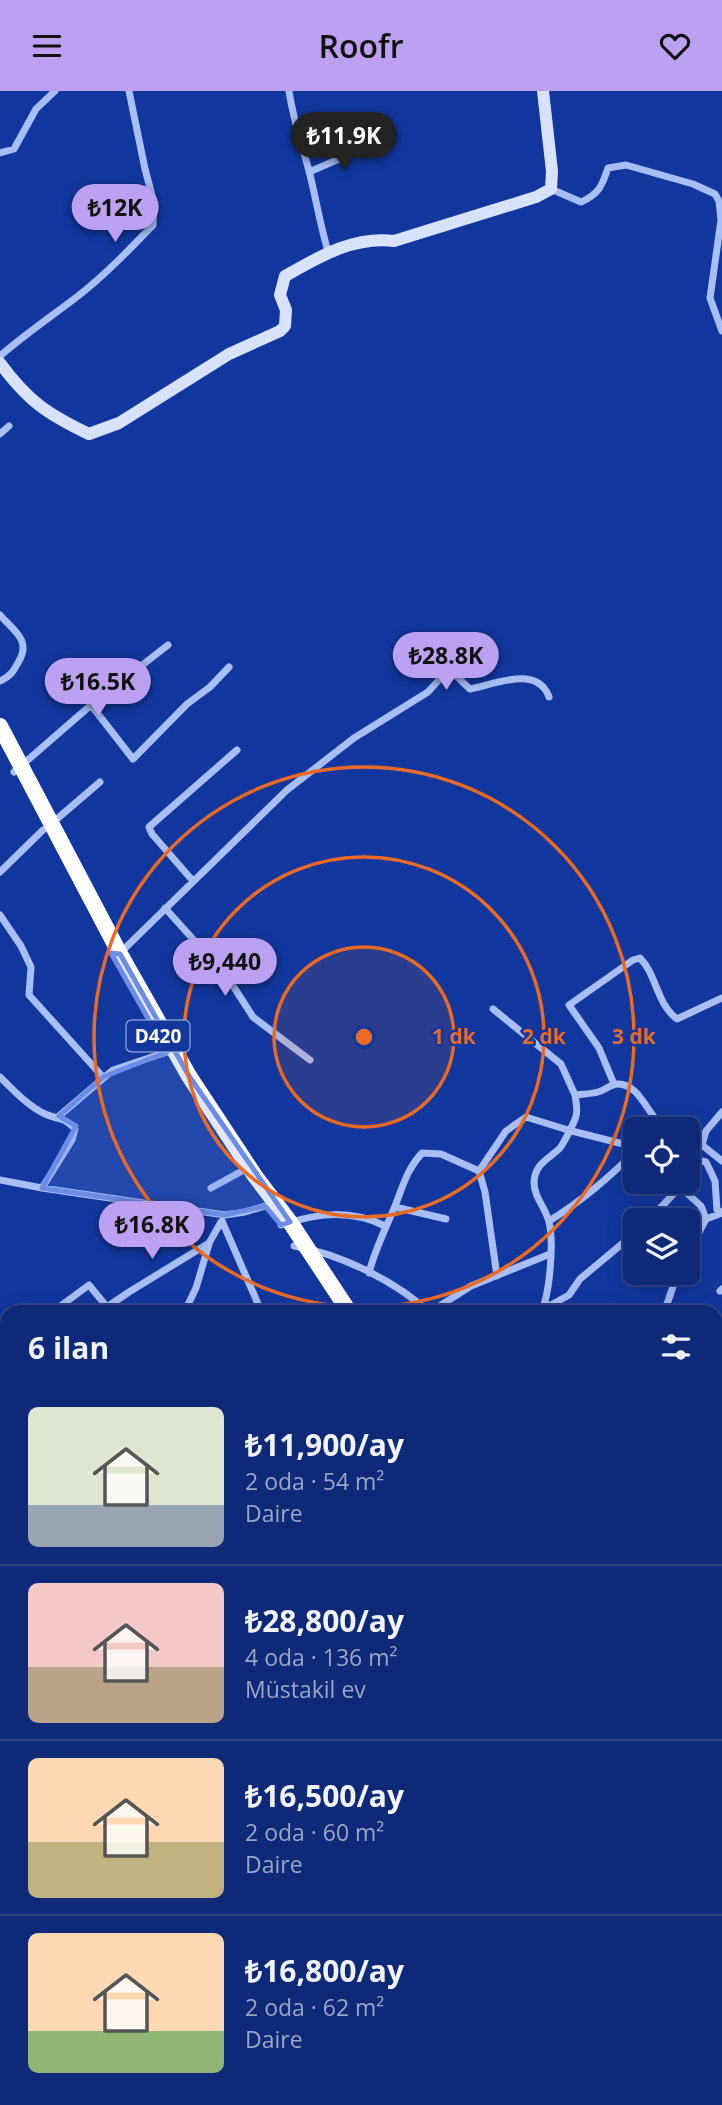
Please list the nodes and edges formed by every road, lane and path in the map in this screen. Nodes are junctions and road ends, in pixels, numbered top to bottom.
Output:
1 (55, 91) edge
2 (129, 91) edge
3 (289, 91) edge
4 (543, 91) edge
5 (369, 146) dead end
6 (0, 153) edge
7 (309, 172) junction
8 (551, 189) junction
9 (328, 251) junction
10 (722, 331) edge
11 (0, 356) edge
12 (0, 363) edge
13 (9, 426) dead end
14 (0, 434) edge
15 (0, 615) edge
16 (168, 645) dead end
17 (229, 667) dead end
18 (0, 681) edge
19 (549, 697) dead end
20 (91, 705) junction
21 (0, 726) edge
22 (0, 745) edge
23 (237, 750) dead end
24 (18, 769) junction
25 (100, 782) dead end
26 (47, 827) junction
27 (0, 872) edge
28 (194, 881) junction
29 (165, 908) junction
30 (0, 915) edge
31 (116, 954) junction
32 (722, 998) edge
33 (493, 1009) dead end
34 (167, 1052) junction
35 (310, 1060) dead end
36 (0, 1077) edge
37 (103, 1077) junction
38 (614, 1084) junction
39 (575, 1095) junction
40 (722, 1112) edge
41 (59, 1116) junction
42 (653, 1117) edge
43 (568, 1130) junction
44 (702, 1145) joint
45 (623, 1146) edge
46 (700, 1161) edge
47 (722, 1161) edge
48 (623, 1162) edge
49 (242, 1171) junction
50 (479, 1171) junction
51 (0, 1180) edge
52 (42, 1188) junction
53 (211, 1188) dead end
54 (265, 1206) junction
55 (395, 1207) junction
56 (660, 1208) edge
57 (722, 1212) edge
58 (223, 1218) junction
59 (446, 1219) dead end
60 (706, 1219) junction
61 (549, 1221) junction
62 (286, 1224) junction
63 (385, 1226) junction
64 (700, 1230) edge
65 (209, 1243) junction
66 (623, 1243) edge
67 (300, 1247) junction
68 (550, 1254) junction
69 (369, 1273) junction
70 (497, 1276) junction
71 (674, 1285) edge
72 (554, 1304) edge
73 (62, 1305) edge
74 (103, 1305) edge
75 (112, 1305) edge
76 (188, 1305) edge
77 (259, 1305) edge
78 (335, 1305) edge
79 (344, 1305) edge
80 (421, 1305) edge
81 (441, 1305) edge
82 (544, 1305) edge
83 (667, 1305) edge

1 - 6 street
2 - 11 street
3 - 7 street
4 - 8 street
5 - 7 street
7 - 9 street
8 - 9 street
8 - 10 street
9 - 12 street
13 - 14 street
15 - 18 street
16 - 20 street
17 - 20 street
19 - 28 street
20 - 24 street
21 - 24 highway, D420
22 - 24 highway, D420
23 - 28 street
24 - 26 highway, D420
25 - 26 street
26 - 27 street
26 - 31 highway, D420
28 - 29 street
29 - 31 street
29 - 35 street
30 - 37 street
31 - 34 highway, D420
31 - 62 highway, D420
32 - 38 street
33 - 39 street
34 - 37 street
34 - 49 highway, D420
36 - 41 street
37 - 41 street
38 - 39 street
38 - 42 street
39 - 43 street
40 - 44 street
41 - 52 street
43 - 45 street
43 - 50 street
43 - 61 street
44 - 47 street
46 - 57 street
48 - 61 street
49 - 53 street
49 - 54 highway, D420
50 - 55 street
50 - 70 street
51 - 52 street
52 - 58 street
54 - 58 street
54 - 62 highway, D420
55 - 59 street
55 - 63 street
56 - 60 street
57 - 60 street
58 - 65 street
58 - 77 street
60 - 64 street
61 - 68 street
62 - 63 street
62 - 67 highway, D420
63 - 69 street
65 - 75 street
65 - 76 street
66 - 72 street
67 - 69 street
67 - 78 highway, D420
67 - 79 highway, D420
68 - 70 street
68 - 82 street
69 - 80 street
70 - 81 street
71 - 83 street
73 - 74 street

